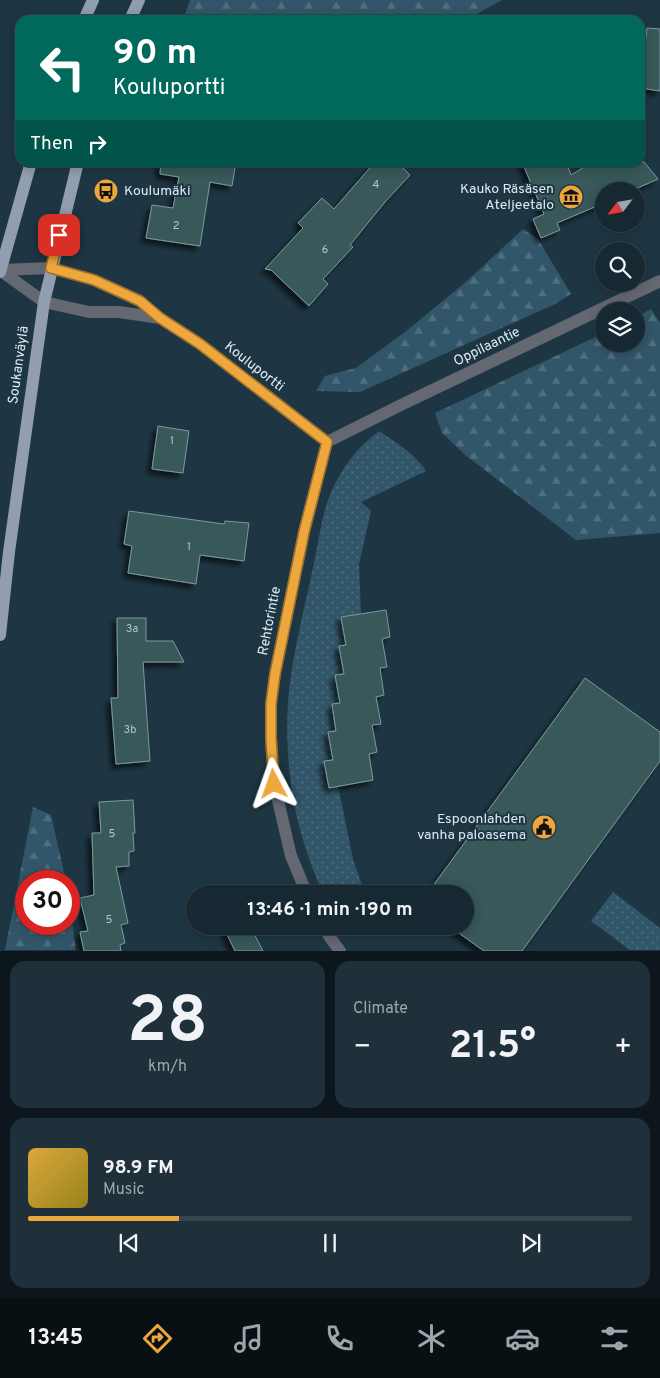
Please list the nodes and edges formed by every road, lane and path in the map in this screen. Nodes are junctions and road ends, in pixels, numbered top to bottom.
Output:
1 (93, 0) edge
2 (139, 0) edge
3 (86, 15) edge
4 (132, 15) edge
5 (30, 167) edge
6 (77, 167) edge
7 (51, 268) junction
8 (0, 270) edge
9 (660, 281) edge
10 (44, 302) junction
11 (160, 318) junction
12 (327, 442) junction
13 (0, 635) edge
14 (303, 885) edge
15 (328, 935) edge
16 (340, 950) edge

1 - 3 main road
2 - 4 main road
5 - 8 main road
6 - 7 main road, Soukanväylä
7 - 8 street, Kouluportti
7 - 10 main road, Soukanväylä
7 - 11 street, Kouluportti
8 - 10 street, Kouluportti
9 - 12 street, Oppilaantie
10 - 11 street, Kouluportti
10 - 13 main road, Soukanväylä
11 - 12 street, Kouluportti
12 - 14 street, Rehtorintie
15 - 16 street

